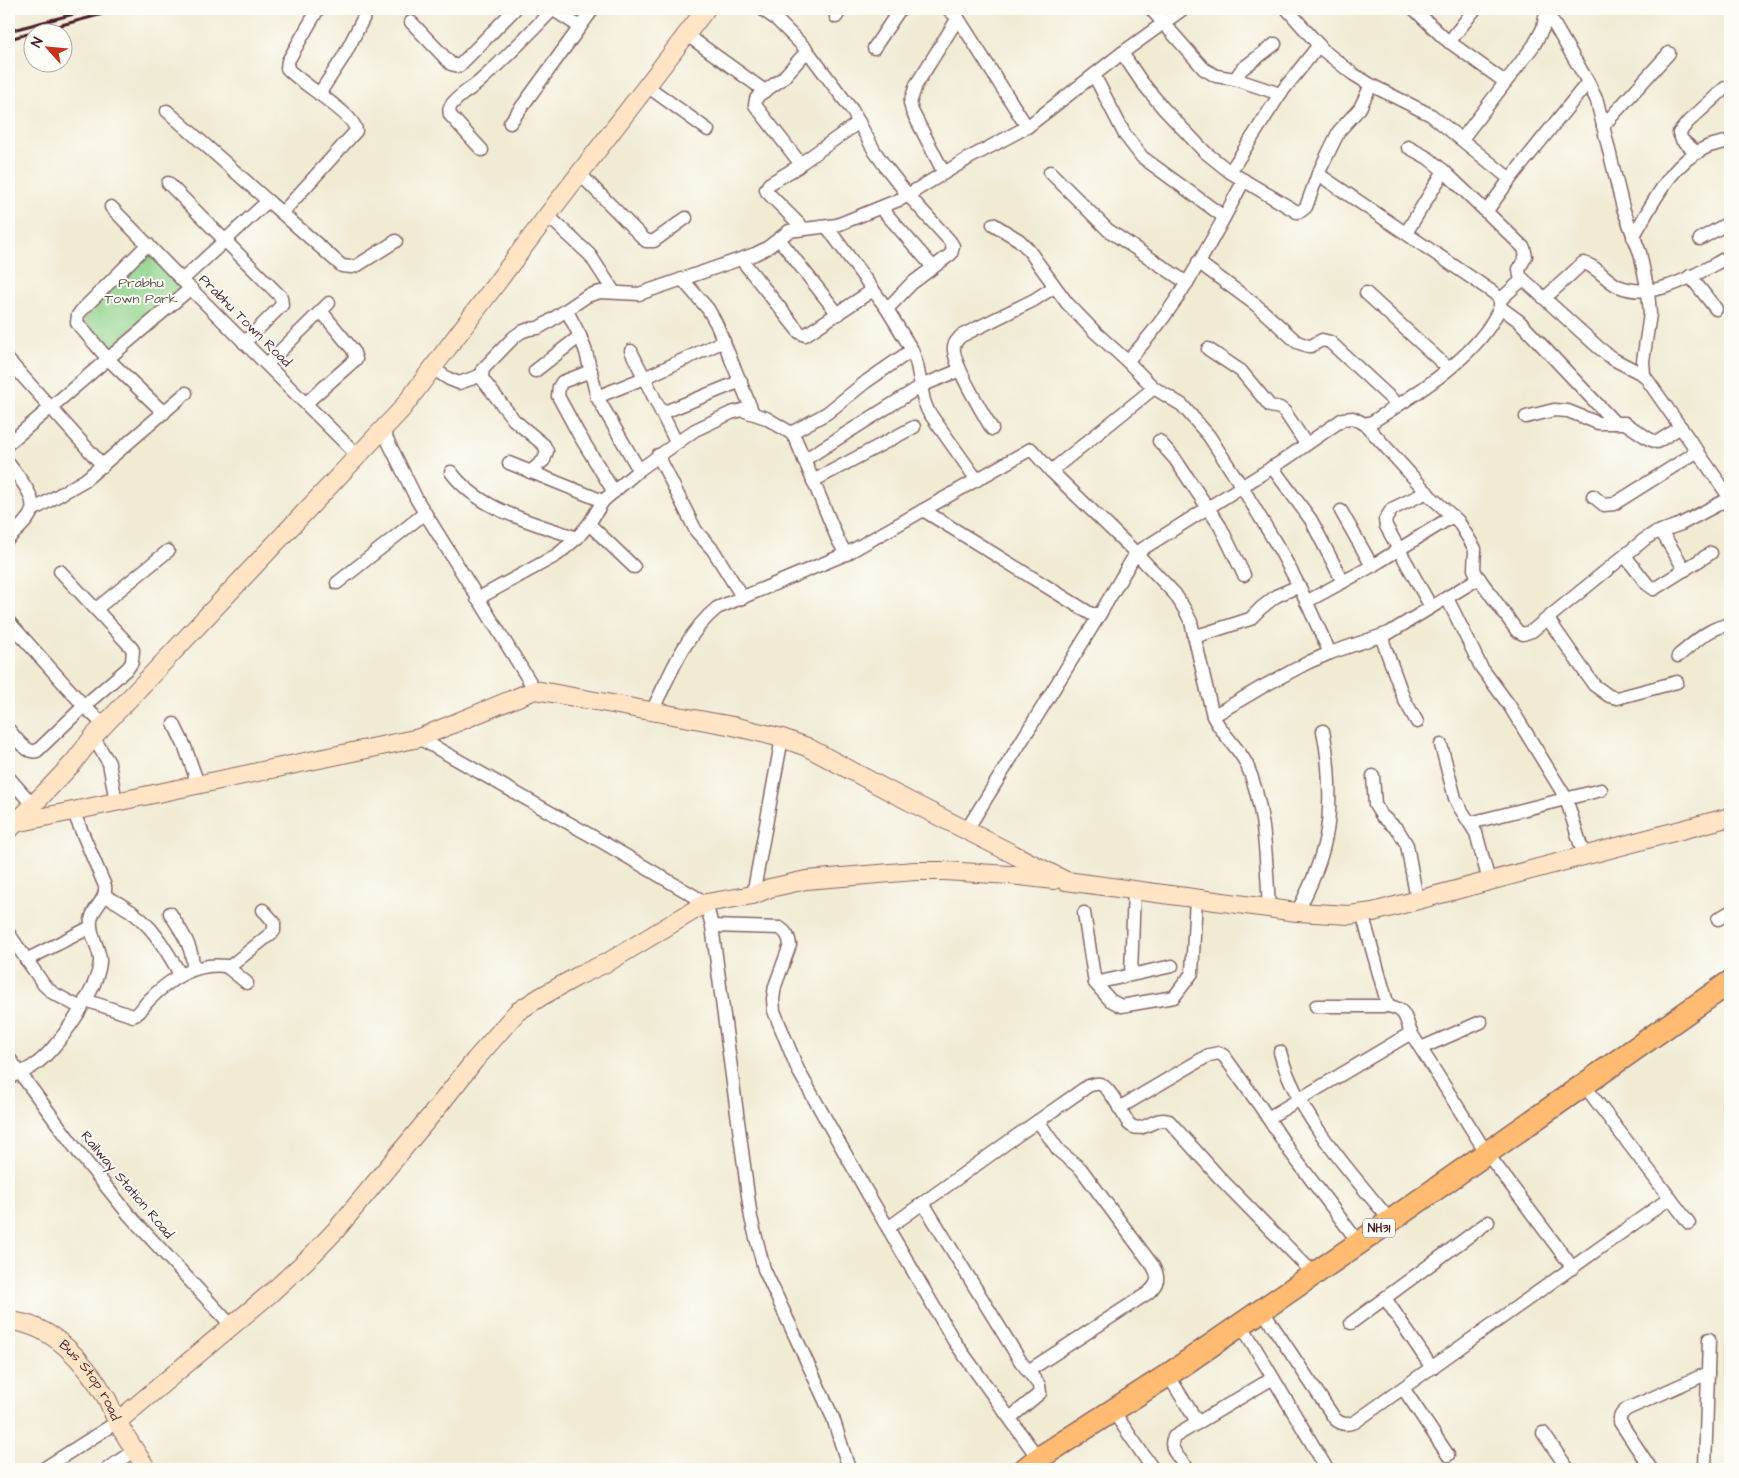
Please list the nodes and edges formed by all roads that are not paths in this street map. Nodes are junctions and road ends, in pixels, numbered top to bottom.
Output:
1 (318, 9) edge
2 (368, 9) edge
3 (515, 9) edge
4 (552, 9) edge
5 (593, 9) edge
6 (706, 9) edge
7 (762, 9) edge
8 (900, 9) edge
9 (948, 9) edge
10 (1151, 9) edge
11 (1183, 9) edge
12 (1287, 9) edge
13 (1414, 9) edge
14 (1475, 9) edge
15 (1545, 10) edge
16 (958, 18) junction
17 (410, 22) dead end
18 (1162, 23) junction
19 (580, 27) junction
20 (687, 35) junction
21 (1449, 42) junction
22 (1275, 44) dead end
23 (1319, 46) junction
24 (874, 48) dead end
25 (807, 50) junction
26 (1122, 53) junction
27 (1669, 53) dead end
28 (1094, 75) junction
29 (1235, 79) junction
30 (1506, 82) junction
31 (1588, 82) junction
32 (1371, 85) junction
33 (647, 86) junction
34 (1724, 88) dead end
35 (765, 91) junction
36 (319, 94) junction
37 (1280, 94) junction
38 (167, 111) dead end
39 (859, 122) junction
40 (510, 123) dead end
41 (1603, 126) junction
42 (1027, 127) junction
43 (708, 130) dead end
44 (1462, 139) junction
45 (1730, 141) edge
46 (1408, 147) dead end
47 (482, 150) dead end
48 (1697, 153) junction
49 (800, 164) junction
50 (1444, 171) junction
51 (1050, 172) dead end
52 (1230, 172) junction
53 (579, 173) junction
54 (944, 173) junction
55 (1318, 174) junction
56 (1510, 179) junction
57 (1244, 180) junction
58 (168, 183) dead end
59 (908, 194) junction
60 (268, 201) junction
61 (111, 207) dead end
62 (881, 208) junction
63 (1486, 212) junction
64 (282, 214) junction
65 (547, 215) junction
66 (1224, 217) junction
67 (686, 218) dead end
68 (1730, 222) edge
69 (993, 224) dead end
70 (827, 227) junction
71 (804, 229) junction
72 (1406, 233) junction
73 (1633, 237) junction
74 (1700, 239) dead end
75 (225, 240) junction
76 (779, 240) junction
77 (396, 241) dead end
78 (148, 244) junction
79 (1730, 256) edge
80 (741, 259) junction
81 (1198, 262) junction
82 (933, 267) junction
83 (1690, 276) junction
84 (682, 278) junction
85 (1523, 279) junction
86 (1187, 283) junction
87 (186, 284) junction
88 (1054, 287) junction
89 (873, 290) junction
90 (614, 292) junction
91 (1648, 292) junction
92 (1366, 293) dead end
93 (1545, 298) junction
94 (1500, 304) junction
95 (886, 309) junction
96 (1716, 309) dead end
97 (567, 311) junction
98 (838, 314) junction
99 (580, 336) junction
100 (724, 341) junction
101 (244, 343) junction
102 (912, 350) junction
103 (1208, 350) dead end
104 (631, 351) dead end
105 (108, 359) junction
106 (9, 361) edge
107 (1127, 361) junction
108 (267, 364) junction
109 (432, 368) junction
110 (1448, 368) junction
111 (960, 370) junction
112 (535, 371) dead end
113 (591, 371) junction
114 (1644, 375) junction
115 (482, 376) junction
116 (644, 378) junction
117 (741, 381) junction
118 (921, 386) junction
119 (1154, 388) junction
120 (186, 393) dead end
121 (597, 397) junction
122 (306, 403) junction
123 (1398, 405) junction
124 (51, 407) junction
125 (753, 412) junction
126 (164, 413) junction
127 (662, 413) junction
128 (1526, 417) dead end
129 (1615, 423) junction
130 (1364, 424) junction
131 (914, 427) dead end
132 (1681, 427) junction
133 (382, 429) junction
134 (992, 429) dead end
135 (791, 433) junction
136 (1159, 441) dead end
137 (676, 442) junction
138 (9, 443) edge
139 (1306, 444) junction
140 (1698, 451) junction
141 (658, 455) junction
142 (358, 456) junction
143 (804, 460) junction
144 (509, 463) dead end
145 (9, 464) edge
146 (102, 466) junction
147 (1272, 467) junction
148 (639, 470) junction
149 (1051, 471) junction
150 (450, 472) dead end
151 (530, 472) junction
152 (977, 480) junction
153 (813, 481) junction
154 (1242, 486) junction
155 (614, 492) junction
156 (1427, 492) junction
157 (1593, 496) dead end
158 (1730, 498) edge
159 (604, 501) junction
160 (1208, 508) junction
161 (33, 510) junction
162 (923, 510) junction
163 (1341, 511) dead end
164 (425, 512) junction
165 (1453, 516) junction
166 (589, 524) junction
167 (1660, 531) junction
168 (9, 538) edge
169 (577, 538) junction
170 (1399, 549) junction
171 (168, 551) dead end
172 (1136, 553) junction
173 (1711, 553) dead end
174 (846, 554) junction
175 (1625, 556) junction
176 (1372, 566) junction
177 (634, 567) dead end
178 (1685, 570) junction
179 (60, 571) dead end
180 (1244, 576) dead end
181 (1479, 578) junction
182 (1343, 582) junction
183 (337, 583) dead end
184 (1299, 586) junction
185 (742, 598) junction
186 (1447, 598) junction
187 (477, 599) junction
188 (1306, 602) junction
189 (1431, 607) junction
190 (96, 609) junction
191 (1100, 614) junction
192 (1548, 619) junction
193 (9, 622) edge
194 (1730, 625) edge
195 (1381, 636) junction
196 (1194, 637) junction
197 (1330, 653) junction
198 (1678, 656) dead end
199 (1677, 682) dead end
200 (535, 690) junction
201 (84, 706) junction
202 (652, 712) junction
203 (1213, 716) junction
204 (1417, 722) dead end
205 (174, 724) dead end
206 (9, 730) edge
207 (99, 731) junction
208 (1323, 731) dead end
209 (419, 738) junction
210 (782, 738) junction
211 (1441, 745) dead end
212 (1373, 776) dead end
213 (9, 778) edge
214 (198, 784) junction
215 (1601, 790) dead end
216 (1566, 798) junction
217 (116, 802) junction
218 (38, 811) junction
219 (73, 811) junction
220 (1730, 817) edge
221 (1470, 823) junction
222 (12, 827) edge
223 (966, 830) junction
224 (1584, 856) junction
225 (1490, 881) junction
226 (1066, 882) junction
227 (1134, 890) junction
228 (753, 895) junction
229 (105, 896) junction
230 (1196, 898) junction
231 (1417, 900) junction
232 (706, 903) junction
233 (1269, 908) junction
234 (263, 910) dead end
235 (1297, 912) junction
236 (1730, 912) edge
237 (170, 913) dead end
238 (1084, 913) dead end
239 (1362, 913) junction
240 (1718, 919) dead end
241 (712, 926) junction
242 (90, 927) junction
243 (9, 934) edge
244 (26, 960) junction
245 (1172, 966) dead end
246 (193, 968) junction
247 (228, 968) junction
248 (180, 974) junction
249 (1131, 974) junction
250 (1730, 982) edge
251 (247, 983) dead end
252 (1095, 983) junction
253 (83, 1004) junction
254 (1316, 1006) dead end
255 (1388, 1006) junction
256 (1481, 1022) dead end
257 (1411, 1033) junction
258 (1420, 1048) junction
259 (1280, 1052) dead end
260 (9, 1058) edge
261 (14, 1076) edge
262 (1584, 1085) junction
263 (1300, 1099) junction
264 (1119, 1108) junction
265 (1268, 1118) junction
266 (1038, 1121) junction
267 (1486, 1152) junction
268 (1670, 1198) junction
269 (923, 1203) junction
270 (1390, 1220) junction
271 (1488, 1222) dead end
272 (1689, 1223) dead end
273 (888, 1228) junction
274 (1359, 1243) junction
275 (1573, 1268) junction
276 (1314, 1274) junction
277 (1385, 1298) junction
278 (1262, 1310) junction
279 (9, 1321) edge
280 (1351, 1323) dead end
281 (1241, 1324) junction
282 (231, 1325) junction
283 (1709, 1340) dead end
284 (1432, 1368) junction
285 (1028, 1371) junction
286 (1708, 1373) junction
287 (1168, 1375) junction
288 (1273, 1378) junction
289 (1403, 1388) junction
290 (1112, 1411) junction
291 (1010, 1418) junction
292 (117, 1422) junction
293 (1198, 1423) junction
294 (1542, 1433) dead end
295 (135, 1450) junction
296 (1448, 1455) dead end
297 (1037, 1466) edge
298 (43, 1469) edge
299 (107, 1469) edge
300 (147, 1469) edge
301 (849, 1469) edge
302 (1153, 1469) edge
303 (1188, 1469) edge
304 (1327, 1469) edge
305 (1568, 1469) edge
306 (1652, 1469) edge
307 (1705, 1469) edge

1 - 36 street
2 - 36 street
3 - 17 street
4 - 19 street
4 - 47 street
5 - 19 street
6 - 20 street
7 - 25 street
8 - 24 street
9 - 16 street
10 - 18 street
11 - 18 street
12 - 23 street
13 - 21 street
14 - 21 street
15 - 30 street
15 - 31 street
16 - 42 street
16 - 54 street
18 - 26 street
18 - 29 street
19 - 40 street
20 - 33 street
20 - 35 street
21 - 30 street
22 - 29 street
23 - 32 street
23 - 37 street
25 - 35 street
25 - 39 street
26 - 28 street
26 - 52 street
27 - 41 street
28 - 42 street
28 - 66 street
29 - 37 street
30 - 44 street
31 - 41 street
31 - 56 street
32 - 44 street
32 - 55 street
33 - 43 street
33 - 53 street
34 - 48 street
35 - 49 street
36 - 64 street
37 - 52 street
38 - 60 street
39 - 49 street
39 - 59 street
41 - 73 street
42 - 54 street
44 - 56 street
45 - 48 street
46 - 50 street
48 - 73 street
49 - 71 street
50 - 63 street
50 - 72 street
51 - 86 street
52 - 57 street
53 - 65 street
53 - 67 street
54 - 59 street
55 - 57 street
55 - 72 street
56 - 63 street
57 - 66 street
58 - 75 street
59 - 62 street
59 - 82 street
60 - 64 street
60 - 75 street, Prabhu Town Road
61 - 78 street
62 - 70 street
62 - 82 street
63 - 85 street
64 - 77 street
65 - 90 street
65 - 109 street
66 - 81 street
68 - 74 street
69 - 88 street
70 - 71 street
70 - 89 street
71 - 76 street
72 - 94 street
73 - 91 street
75 - 87 street, Prabhu Town Road
75 - 101 street
76 - 80 street
76 - 98 street
78 - 87 street
78 - 105 street
79 - 83 street
80 - 84 street
80 - 98 street
81 - 86 street
81 - 123 street
82 - 95 street
83 - 91 street
83 - 96 street
84 - 90 street
84 - 100 street
85 - 93 street
85 - 94 street
86 - 107 street
87 - 101 street, Prabhu Town Road
87 - 105 street
88 - 107 street
88 - 111 street
89 - 95 street
89 - 98 street
90 - 97 street
91 - 93 street
91 - 114 street
92 - 110 street
93 - 114 street
94 - 110 street
94 - 129 street
95 - 102 street
97 - 99 street
97 - 115 street
99 - 112 street
99 - 113 street
100 - 116 street
100 - 117 street
101 - 108 street, Prabhu Town Road
102 - 118 street
102 - 135 street
103 - 139 street
104 - 116 street
105 - 124 street
105 - 126 street
106 - 124 street
107 - 119 street
108 - 122 street, Prabhu Town Road
108 - 122 street
109 - 115 street
109 - 133 street
110 - 123 street
111 - 118 street
111 - 134 street
113 - 121 street
113 - 155 street
114 - 132 street
115 - 151 street
116 - 121 street
116 - 127 street
117 - 125 street
117 - 127 street
118 - 143 street
118 - 152 street
119 - 149 street
119 - 154 street
120 - 126 street
121 - 148 street
122 - 142 street, Prabhu Town Road
123 - 130 street
124 - 138 street
124 - 146 street
125 - 135 street
125 - 137 street
126 - 146 street
127 - 137 street
128 - 129 street
129 - 132 street
130 - 139 street
130 - 156 street
131 - 153 street
132 - 140 street
133 - 142 street
133 - 164 street
135 - 143 street
136 - 160 street
137 - 141 street
139 - 147 street
140 - 157 street
140 - 158 street
141 - 148 street
141 - 185 street
142 - 207 street
143 - 153 street
144 - 151 street
145 - 161 street
146 - 161 street
147 - 154 street
147 - 182 street
148 - 155 street
149 - 152 street
149 - 172 street
150 - 169 street
151 - 159 street
152 - 162 street
153 - 174 street
154 - 160 street
154 - 184 street
155 - 159 street
156 - 165 street
156 - 170 street
158 - 167 street
159 - 166 street
160 - 172 street
160 - 180 street
161 - 168 street
162 - 174 street
162 - 191 street
163 - 176 street
164 - 183 street
164 - 187 street
165 - 170 street
165 - 181 street
166 - 169 street
166 - 177 street
167 - 175 street
167 - 178 street
169 - 187 street
170 - 176 street
170 - 189 street
171 - 190 street
172 - 191 street
172 - 196 street
173 - 178 street
174 - 185 street
175 - 178 street
175 - 192 street
176 - 182 street
179 - 190 street
181 - 186 street
181 - 192 street
182 - 188 street
184 - 188 street
184 - 196 street
185 - 202 street
186 - 189 street
186 - 216 street
187 - 200 street
188 - 197 street
189 - 195 street
190 - 201 street
191 - 223 street
192 - 199 street
193 - 201 street
194 - 198 street
195 - 197 street
195 - 204 street
196 - 203 street
197 - 203 street
200 - 202 street
200 - 209 street
201 - 206 street
201 - 207 street
202 - 210 street
203 - 233 street
205 - 214 street
207 - 217 street
207 - 218 street
208 - 235 street
209 - 214 street
209 - 232 street
210 - 223 street
210 - 228 street
211 - 221 street
212 - 231 street
213 - 218 street
214 - 217 street
215 - 216 street
216 - 221 street
216 - 224 street
217 - 219 street
218 - 219 street
218 - 222 street
219 - 229 street
220 - 224 street
221 - 225 street
223 - 226 street
224 - 225 street
225 - 231 street
226 - 227 street
226 - 228 street
227 - 230 street
227 - 249 street
228 - 232 street
229 - 242 street
229 - 248 street
230 - 233 street
230 - 252 street
231 - 239 street
232 - 241 street
232 - 282 street
233 - 235 street
234 - 247 street
235 - 239 street
236 - 240 street
237 - 246 street
238 - 252 street
239 - 255 street
241 - 273 street
241 - 301 street
242 - 244 street
242 - 253 street
243 - 244 street
244 - 253 street
245 - 249 street
246 - 247 street
246 - 248 street
247 - 251 street
248 - 253 street
249 - 252 street
250 - 262 highway, NH31
253 - 261 street
254 - 255 street
255 - 257 street
256 - 258 street
257 - 258 street
257 - 263 street
258 - 267 street
259 - 263 street
260 - 261 street, Railway Station Road
261 - 282 street, Railway Station Road
262 - 267 highway, NH31
262 - 268 street
263 - 265 street
263 - 270 street
264 - 265 street
264 - 266 street
264 - 276 street
265 - 274 street
266 - 269 street
266 - 285 street
267 - 270 highway, NH31
267 - 275 street
268 - 272 street
268 - 275 street
269 - 273 street
269 - 285 street
270 - 274 highway, NH31
271 - 277 street
273 - 291 street
274 - 276 highway, NH31
275 - 284 street
276 - 278 highway, NH31
277 - 280 street
277 - 284 street
278 - 281 highway, NH31
278 - 289 street
279 - 292 street, Bus Stop road
281 - 287 highway, NH31
281 - 288 street
282 - 292 street
283 - 286 street
284 - 289 street
285 - 291 street
286 - 306 street
286 - 307 street
287 - 290 highway, NH31
287 - 293 street
288 - 293 street
288 - 304 street
289 - 296 street
290 - 297 highway, NH31
290 - 302 street
291 - 297 street
292 - 295 street, Bus Stop road
292 - 298 street
293 - 303 street
294 - 305 street
295 - 299 street
295 - 300 street, Bus Stop road

